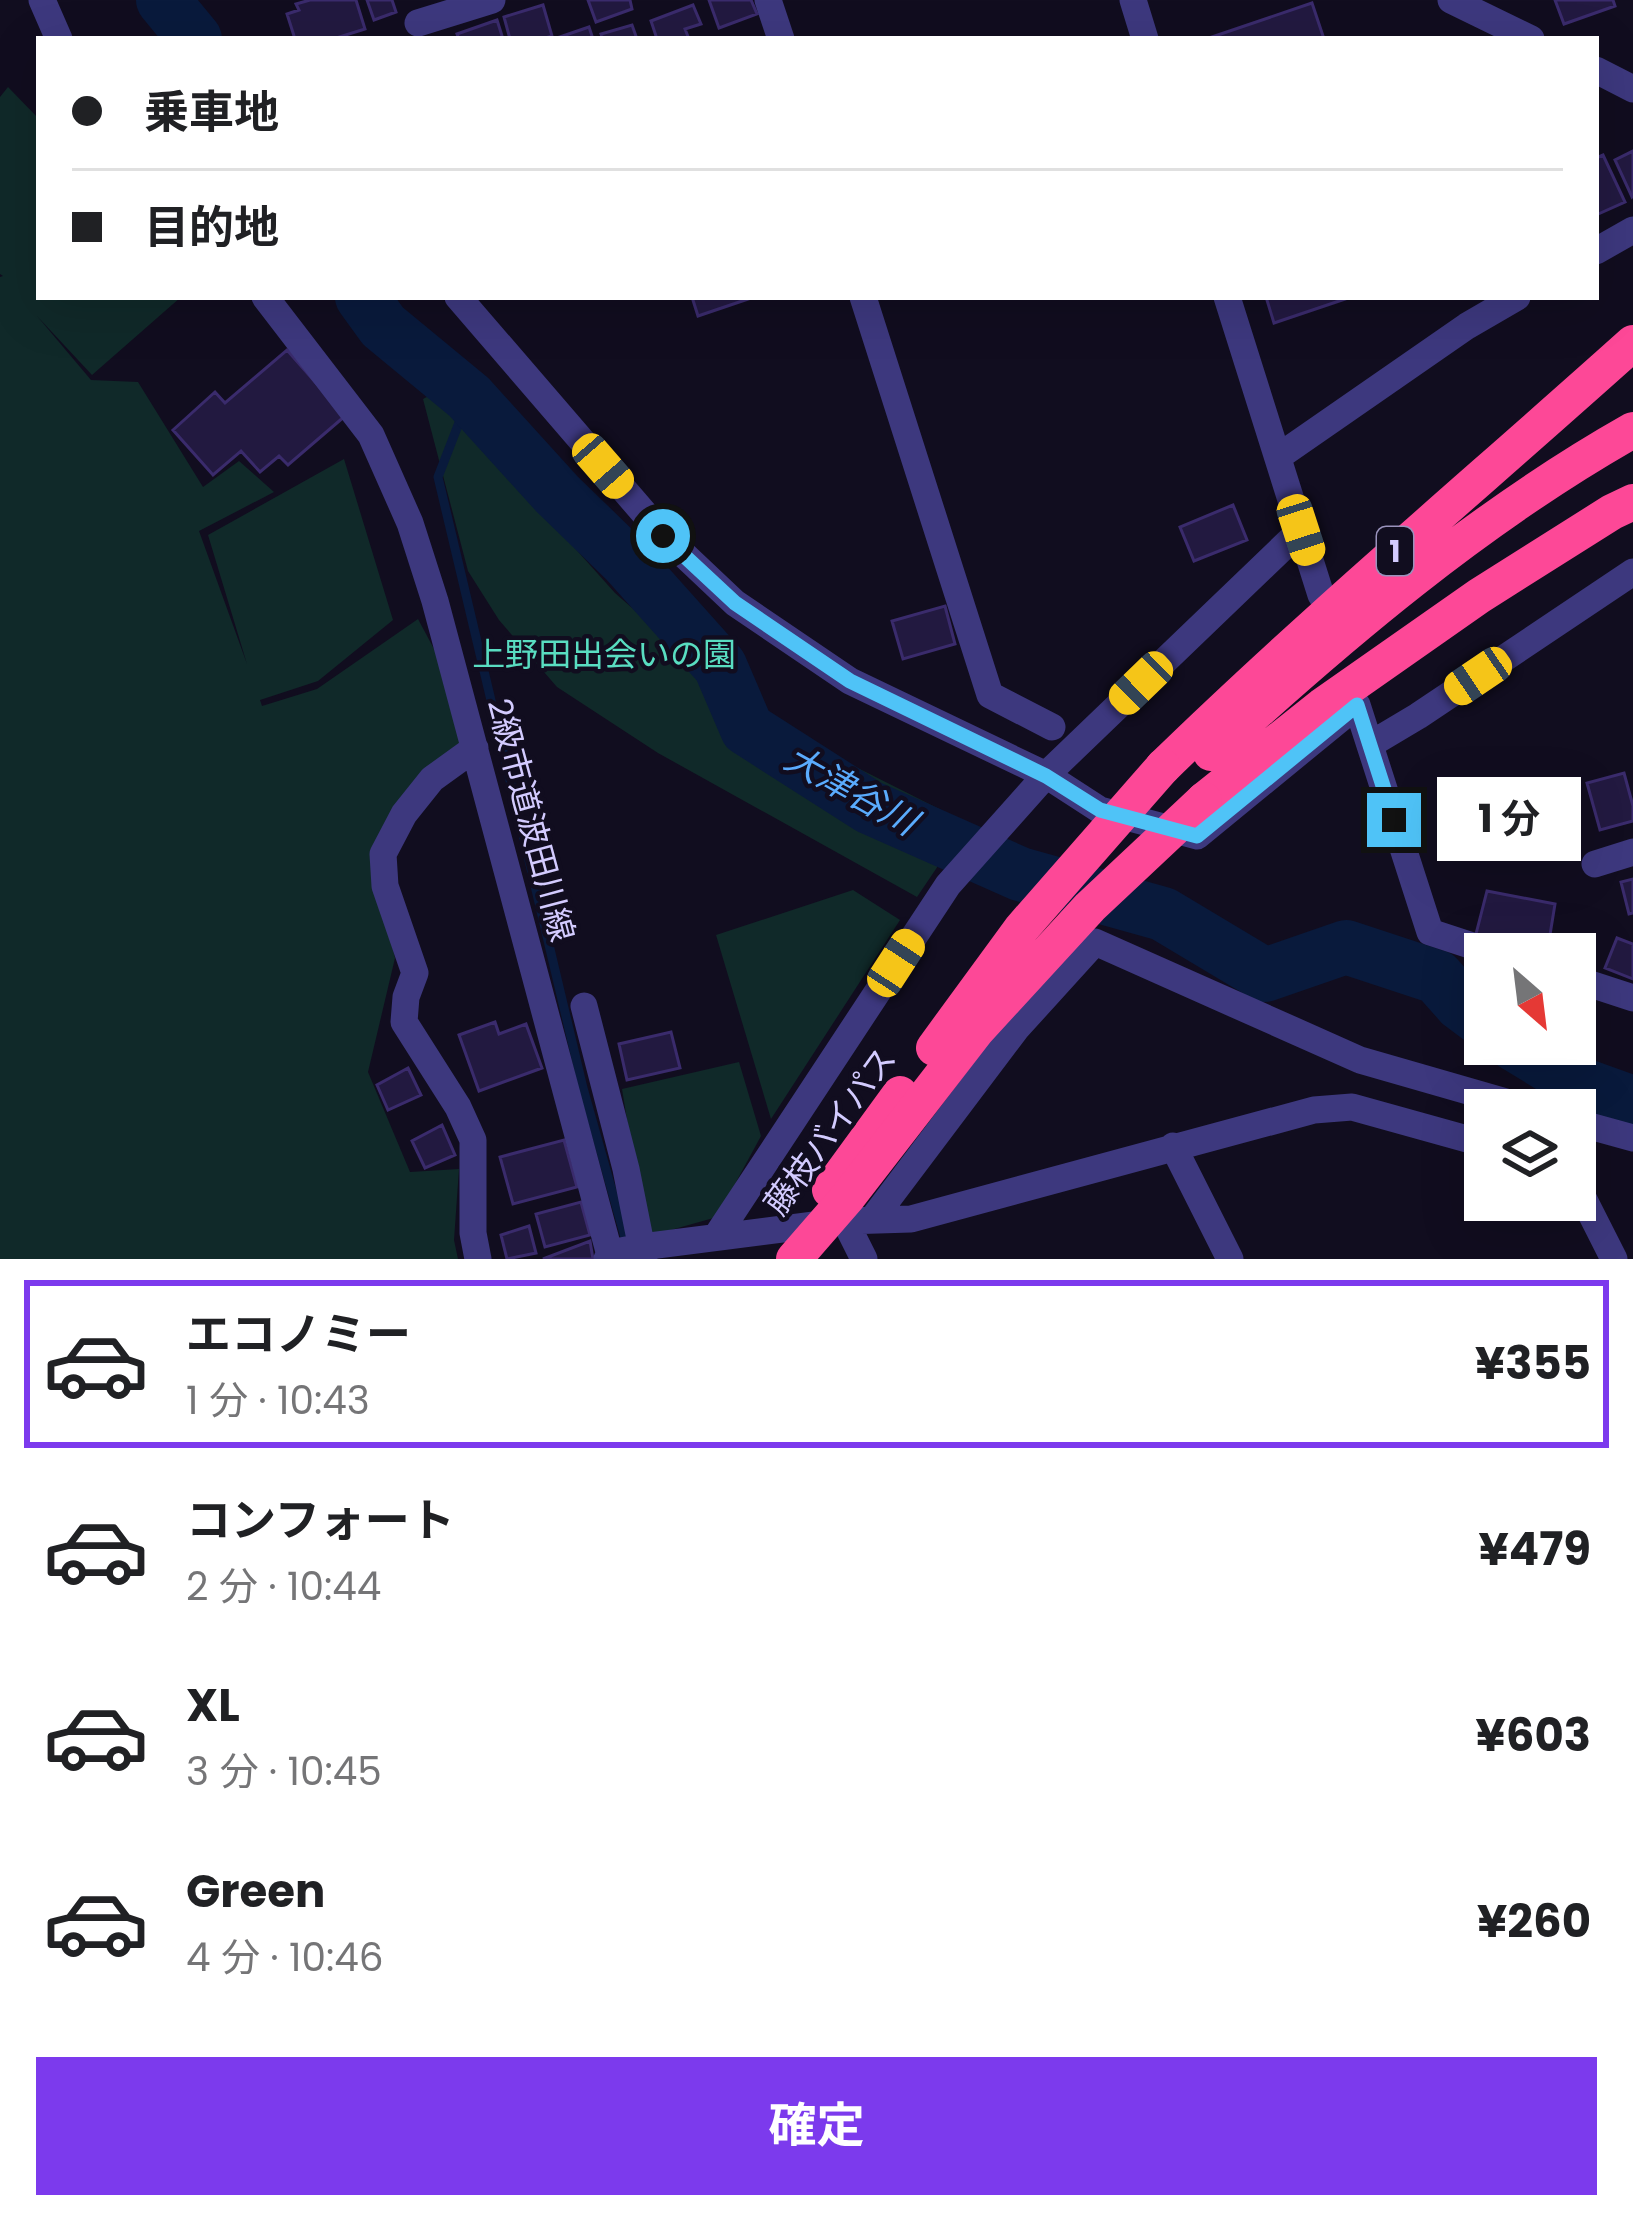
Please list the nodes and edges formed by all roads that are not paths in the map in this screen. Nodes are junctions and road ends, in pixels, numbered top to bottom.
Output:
1 (42, 0) edge
2 (492, 0) edge
3 (768, 0) edge
4 (1133, 0) edge
5 (1451, 0) edge
6 (417, 21) edge
7 (58, 36) edge
8 (780, 36) edge
9 (1144, 36) edge
10 (1526, 36) edge
11 (1599, 71) edge
12 (1633, 88) edge
13 (1633, 230) edge
14 (1599, 249) edge
15 (273, 300) edge
16 (461, 300) edge
17 (480, 300) edge
18 (864, 300) edge
19 (1228, 300) edge
20 (1512, 300) edge
21 (483, 326) junction
22 (1633, 343) edge
23 (1633, 430) edge
24 (1278, 457) junction
25 (1633, 502) edge
26 (1301, 530) junction
27 (1633, 572) edge
28 (1321, 595) dead end
29 (1052, 727) dead end
30 (1371, 744) junction
31 (475, 748) junction
32 (1042, 780) junction
33 (1182, 784) junction
34 (1633, 852) edge
35 (1595, 864) dead end
36 (1464, 943) edge
37 (1596, 986) edge
38 (1633, 998) edge
39 (584, 1006) dead end
40 (1464, 1090) edge
41 (1596, 1128) edge
42 (1464, 1138) edge
43 (1633, 1138) edge
44 (1173, 1146) junction
45 (858, 1220) junction
46 (1595, 1221) edge
47 (716, 1237) junction
48 (643, 1253) edge
49 (610, 1257) edge
50 (478, 1259) edge
51 (790, 1259) edge
52 (864, 1259) edge
53 (1230, 1259) edge
54 (1614, 1259) edge

1 - 7 street
2 - 6 street
3 - 8 street
4 - 9 street
5 - 10 street
11 - 12 street
13 - 14 street
15 - 31 street, 2級市道波田川線
16 - 21 street
17 - 21 street
18 - 29 street
19 - 24 street
20 - 24 street
21 - 32 street
22 - 33 highway, 1
23 - 33 highway, 1
24 - 26 street
25 - 33 highway, 1
26 - 28 street
26 - 32 street
27 - 30 street
30 - 32 street
30 - 36 street
31 - 49 street, 2級市道波田川線
31 - 50 street
32 - 47 street
33 - 51 highway, 1, bridge
33 - 51 highway, 藤枝バイパス / 1, bridge
34 - 35 street
37 - 38 street
39 - 48 street
40 - 45 street
41 - 43 street
42 - 44 street
44 - 45 street
44 - 53 street
45 - 47 street
45 - 52 street
46 - 54 street
47 - 48 street
48 - 49 street

